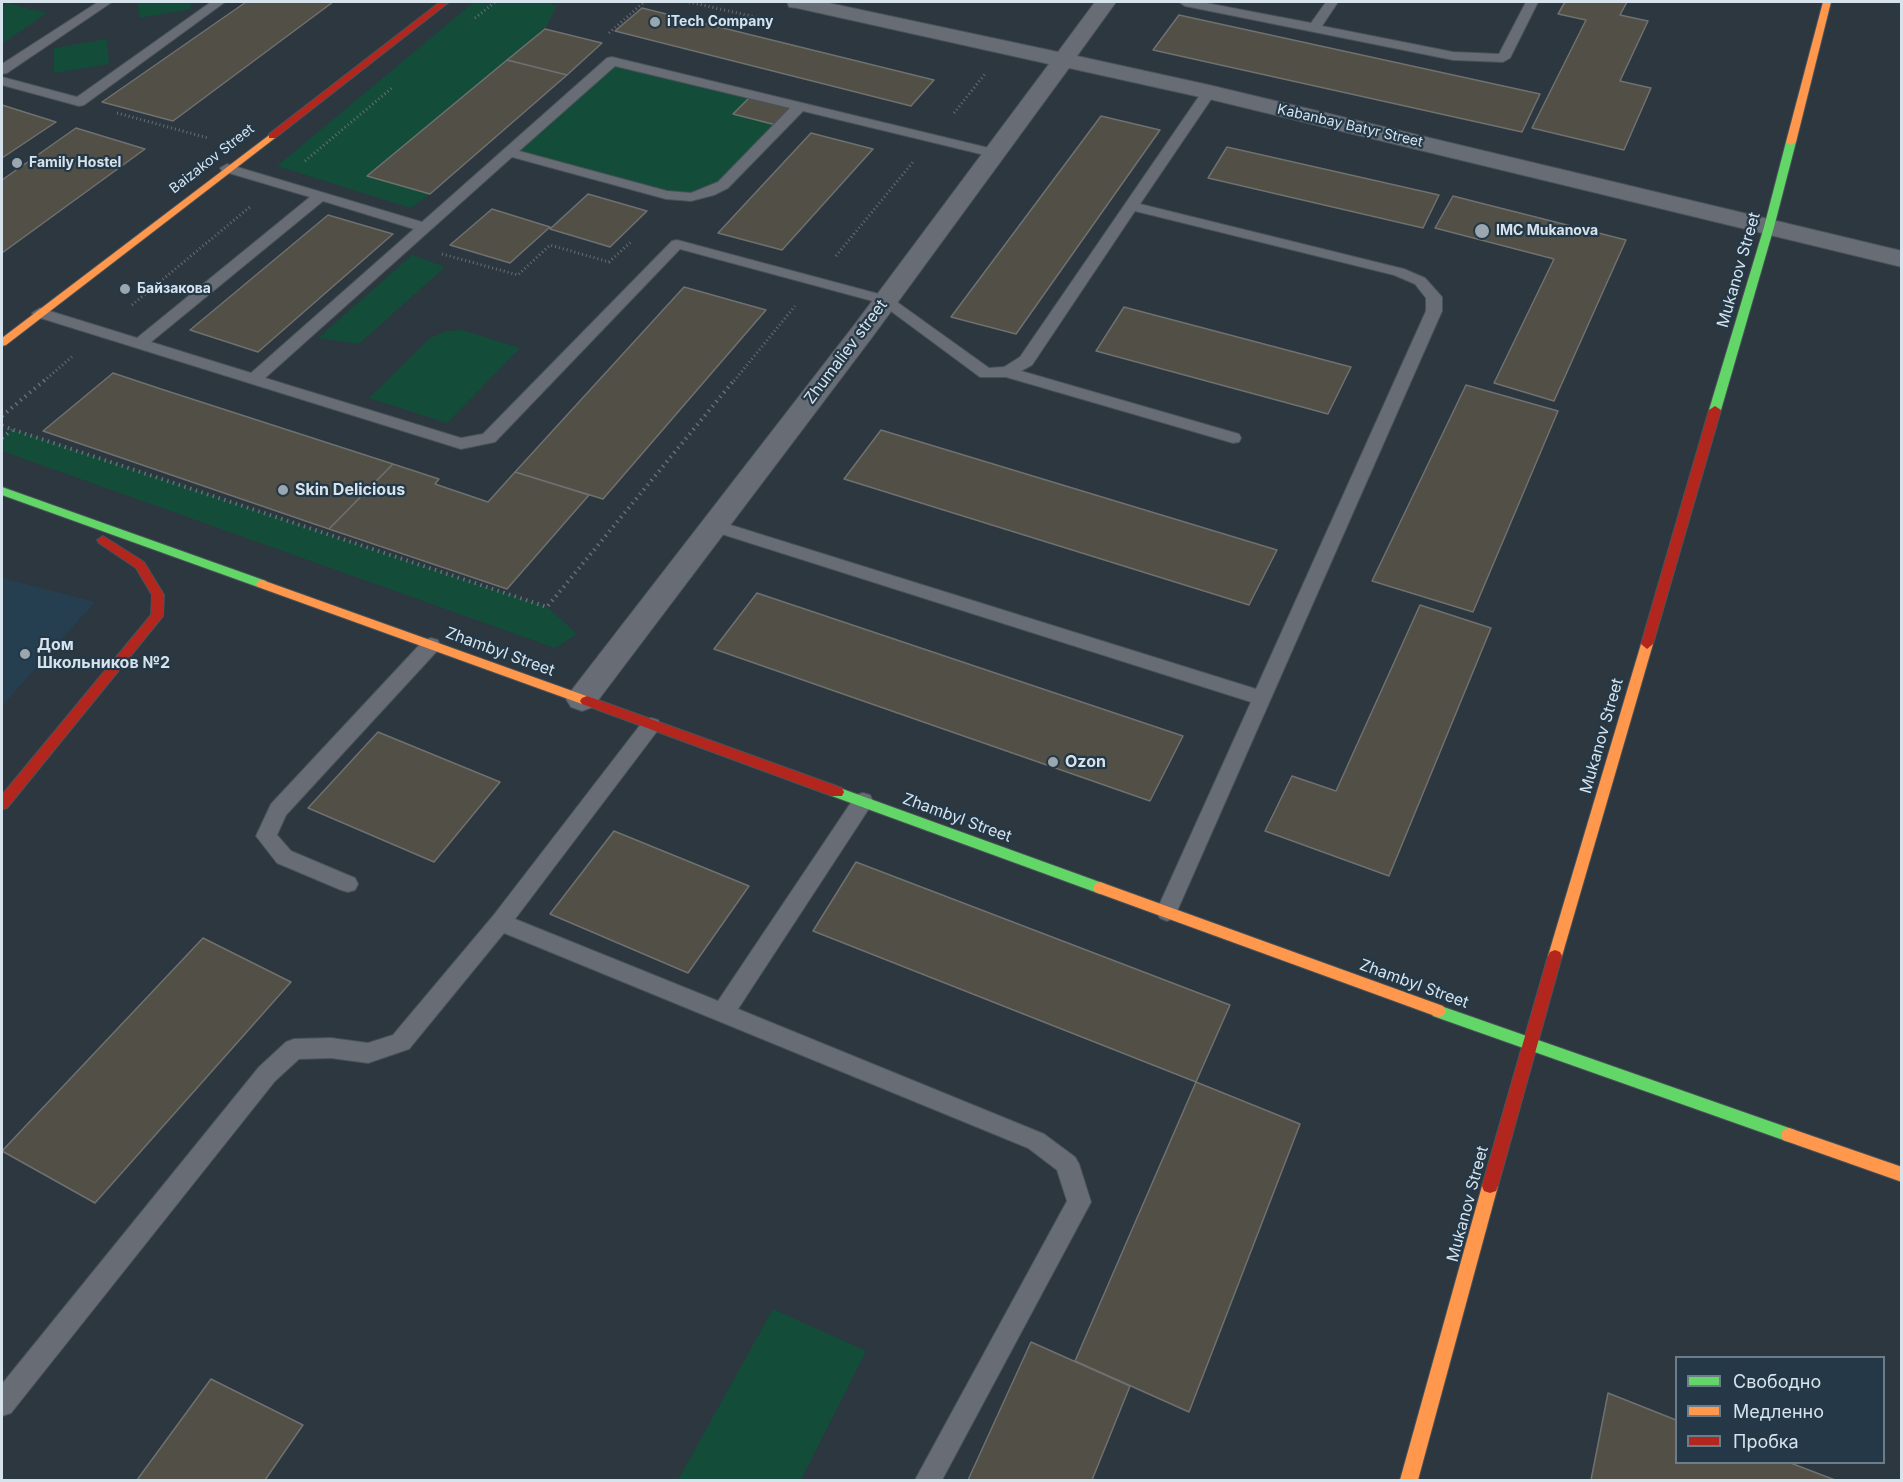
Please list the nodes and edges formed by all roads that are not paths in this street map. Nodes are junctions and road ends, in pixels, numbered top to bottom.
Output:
1 (106, 2) edge
2 (219, 2) edge
3 (445, 2) edge
4 (797, 2) edge
5 (1106, 2) edge
6 (1185, 2) edge
7 (1332, 2) edge
8 (1532, 2) edge
9 (1827, 2) edge
10 (1314, 28) junction
11 (1064, 60) junction
12 (2, 70) edge
13 (2, 81) edge
14 (1209, 93) junction
15 (799, 107) junction
16 (508, 152) junction
17 (993, 153) junction
18 (227, 168) junction
19 (322, 195) junction
20 (1131, 206) junction
21 (424, 227) junction
22 (1769, 227) junction
23 (1902, 259) edge
24 (885, 300) junction
25 (40, 313) junction
26 (2, 343) edge
27 (141, 343) junction
28 (1007, 372) junction
29 (255, 378) junction
30 (1233, 438) dead end
31 (2, 491) edge
32 (62, 513) junction
33 (715, 526) junction
34 (431, 645) junction
35 (582, 699) junction
36 (1261, 699) junction
37 (651, 725) junction
38 (863, 801) junction
39 (2, 804) edge
40 (348, 884) dead end
41 (1167, 912) junction
42 (500, 922) junction
43 (723, 1013) junction
44 (1529, 1044) junction
45 (1902, 1175) edge
46 (2, 1404) edge
47 (928, 1480) edge
48 (1408, 1480) edge

1 - 12 lane
2 - 13 lane
3 - 18 street, Baizakov Street
4 - 11 street, Kabanbay Batyr Street
5 - 11 street, Zhumaliev street
6 - 10 lane
7 - 10 lane
8 - 10 lane
9 - 22 street, Mukanov Street
11 - 14 street, Kabanbay Batyr Street
11 - 17 street, Zhumaliev street
14 - 20 lane
14 - 22 street, Kabanbay Batyr Street
15 - 16 lane
15 - 16 lane
15 - 17 lane
16 - 21 lane
17 - 24 street, Zhumaliev street
18 - 19 lane
18 - 25 street, Baizakov Street
19 - 21 lane
19 - 27 lane
20 - 28 lane
20 - 36 lane
21 - 29 lane
22 - 23 street, Kabanbay Batyr Street
22 - 44 street, Mukanov Street
24 - 28 lane
24 - 29 lane
24 - 33 street, Zhumaliev street
25 - 26 street, Baizakov Street
25 - 27 lane
27 - 29 lane
28 - 30 lane
31 - 32 street, Zhambyl Street
32 - 34 street, Zhambyl Street
32 - 39 street
33 - 35 street, Zhumaliev street
33 - 36 lane
34 - 35 street, Zhambyl Street
34 - 40 lane
35 - 37 street, Zhambyl Street
36 - 41 lane
37 - 38 street, Zhambyl Street
37 - 42 lane
38 - 41 street, Zhambyl Street
38 - 43 lane
41 - 44 street, Zhambyl Street
42 - 43 lane
42 - 46 lane
43 - 47 lane
44 - 45 street, Zhambyl Street
44 - 48 street, Mukanov Street

